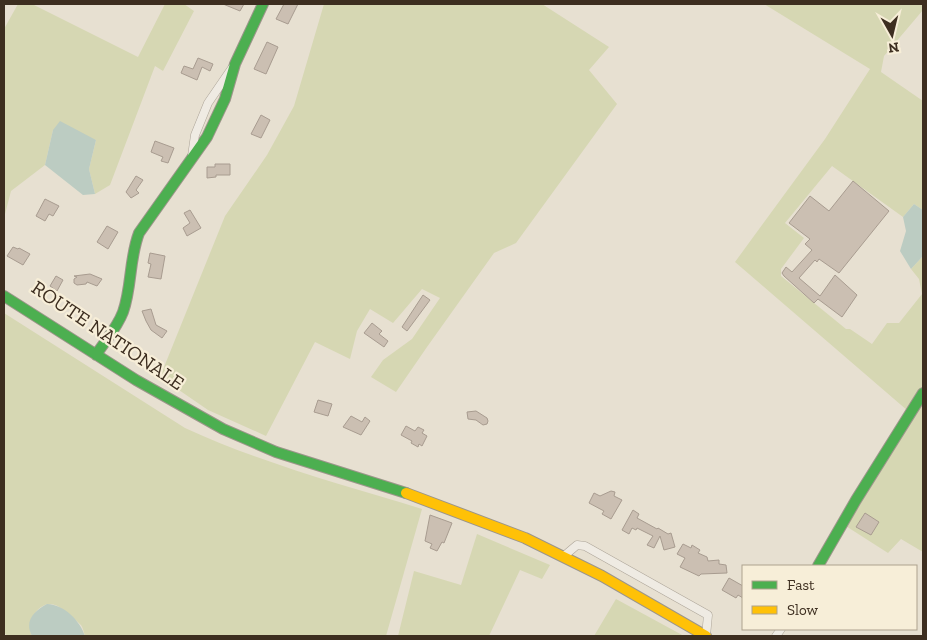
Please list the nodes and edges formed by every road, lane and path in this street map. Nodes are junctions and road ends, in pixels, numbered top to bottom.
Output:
1 (263, 4) edge
2 (4, 287) edge
3 (4, 296) edge
4 (98, 352) junction
5 (923, 393) edge
6 (564, 556) junction
7 (819, 565) edge
8 (706, 636) edge

1 - 4 main road
2 - 4 main road, ROUTE NATIONALE
3 - 4 main road, ROUTE NATIONALE
4 - 6 main road, ROUTE NATIONALE
5 - 7 main road
6 - 8 main road, ROUTE NATIONALE
6 - 8 street

